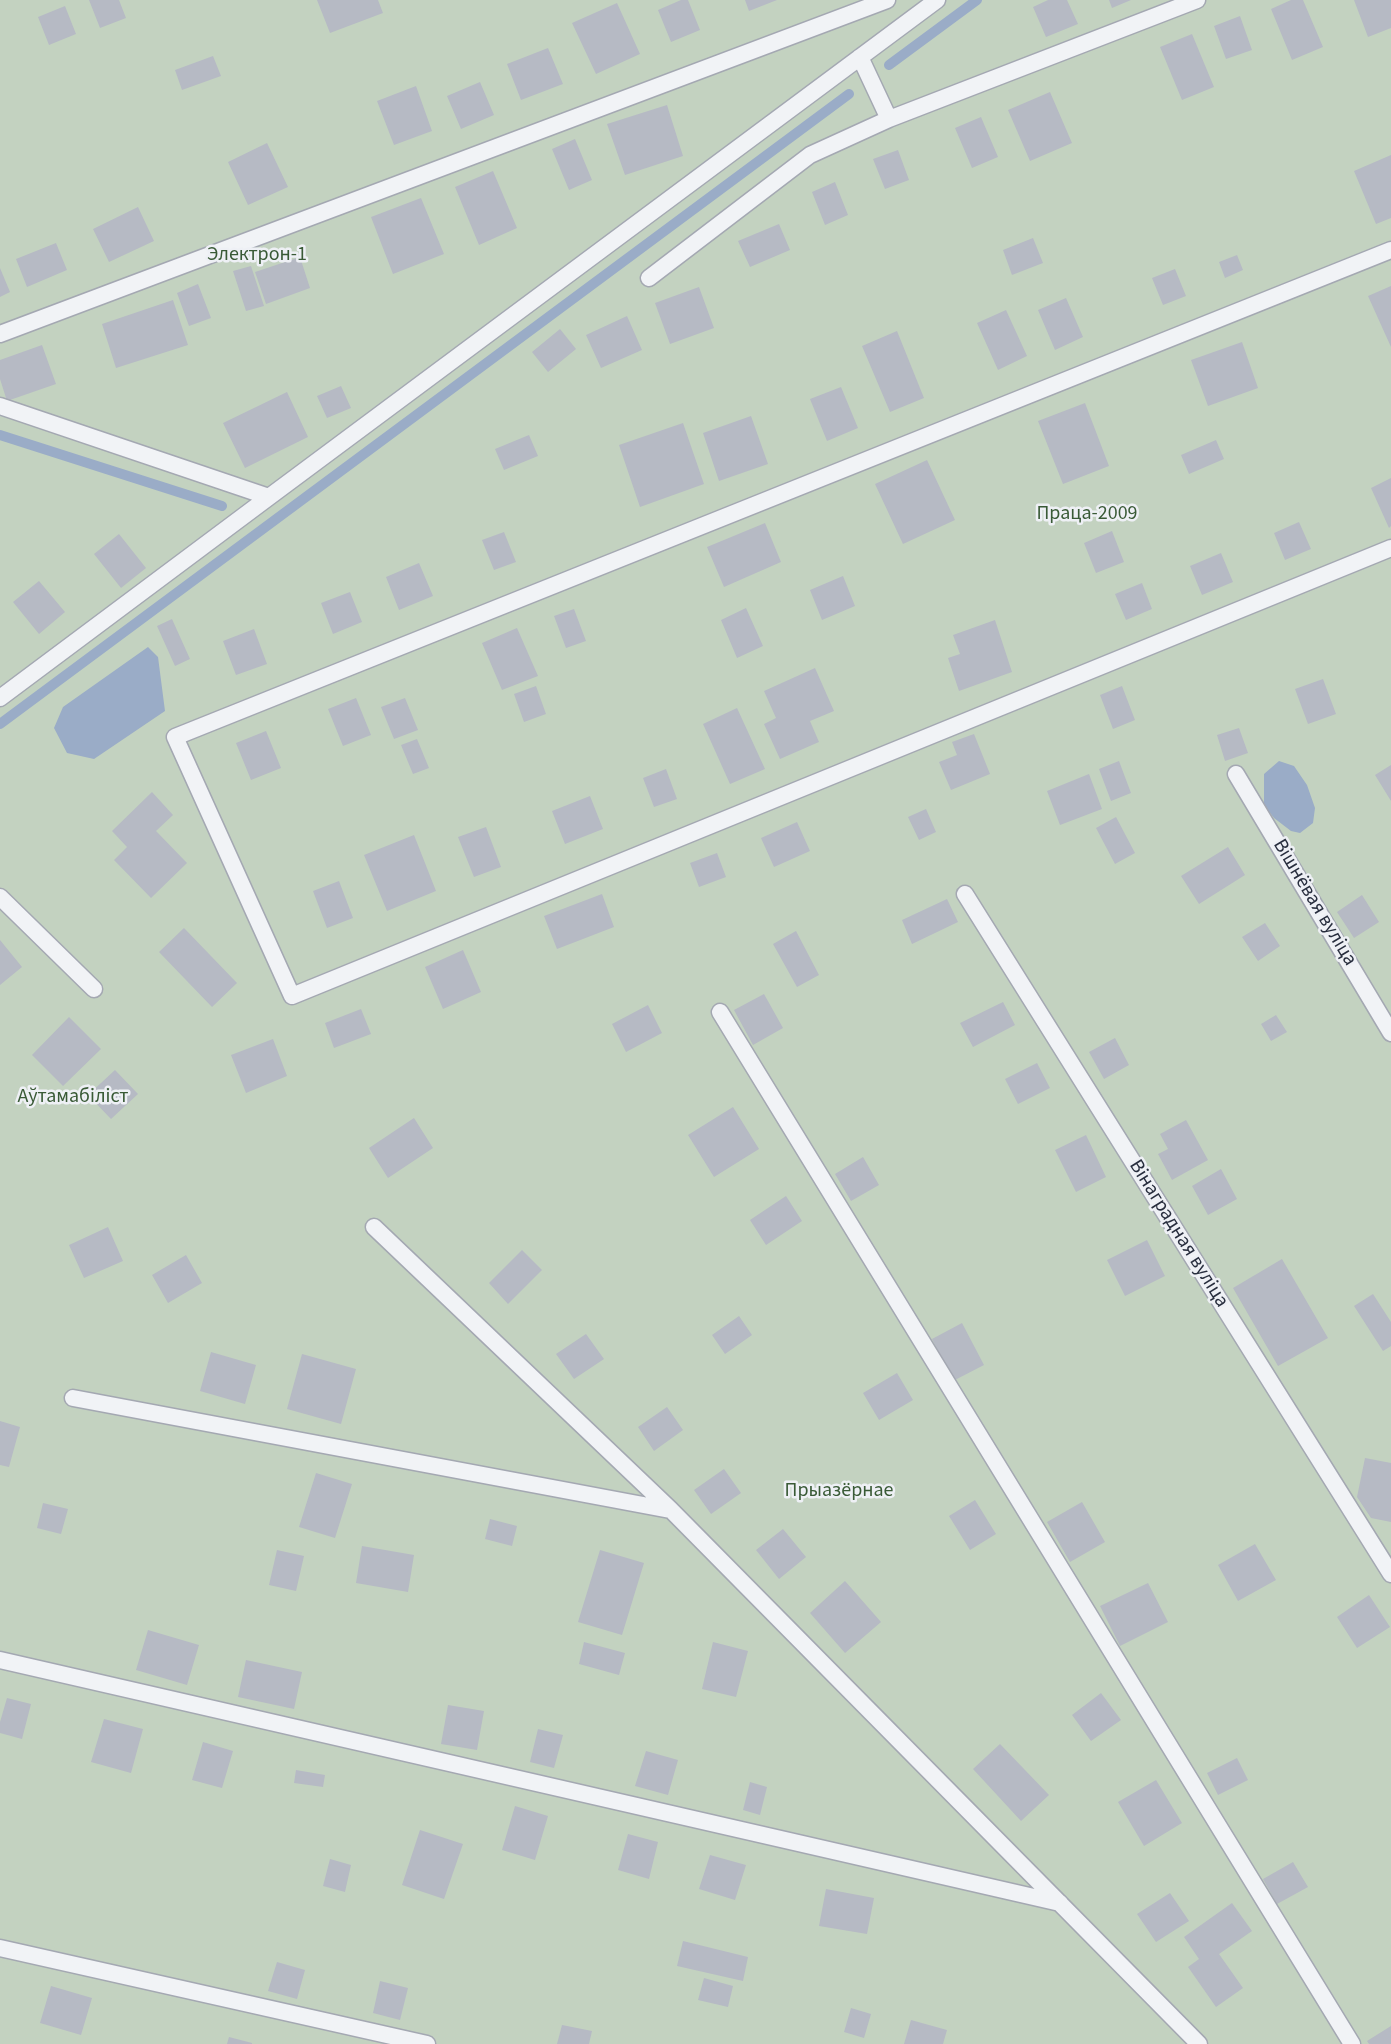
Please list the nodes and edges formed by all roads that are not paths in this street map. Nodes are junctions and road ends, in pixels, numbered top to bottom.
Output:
1 (887, 0) edge
2 (937, 0) edge
3 (1197, 0) edge
4 (860, 57) junction
5 (889, 119) junction
6 (1391, 250) edge
7 (649, 278) dead end
8 (0, 334) edge
9 (0, 406) edge
10 (269, 497) junction
11 (1391, 548) edge
12 (0, 698) edge
13 (1236, 774) dead end
14 (965, 894) dead end
15 (1, 900) edge
16 (94, 990) dead end
17 (720, 1012) dead end
18 (1391, 1033) edge
19 (374, 1227) dead end
20 (72, 1398) dead end
21 (671, 1510) junction
22 (1391, 1574) edge
23 (0, 1660) edge
24 (1060, 1904) junction
25 (0, 1948) edge
26 (427, 2044) edge
27 (1199, 2044) edge
28 (1352, 2044) edge

1 - 8 lane
2 - 4 lane
3 - 5 lane
4 - 5 lane
4 - 10 lane
5 - 7 lane
6 - 11 lane
9 - 10 lane
10 - 12 lane
13 - 18 lane, Вішнёвая вуліца
14 - 22 lane, Вінаградная вуліца
15 - 16 lane
17 - 28 lane
19 - 21 lane
20 - 21 lane
21 - 24 lane
23 - 24 lane
24 - 27 lane
25 - 26 lane

